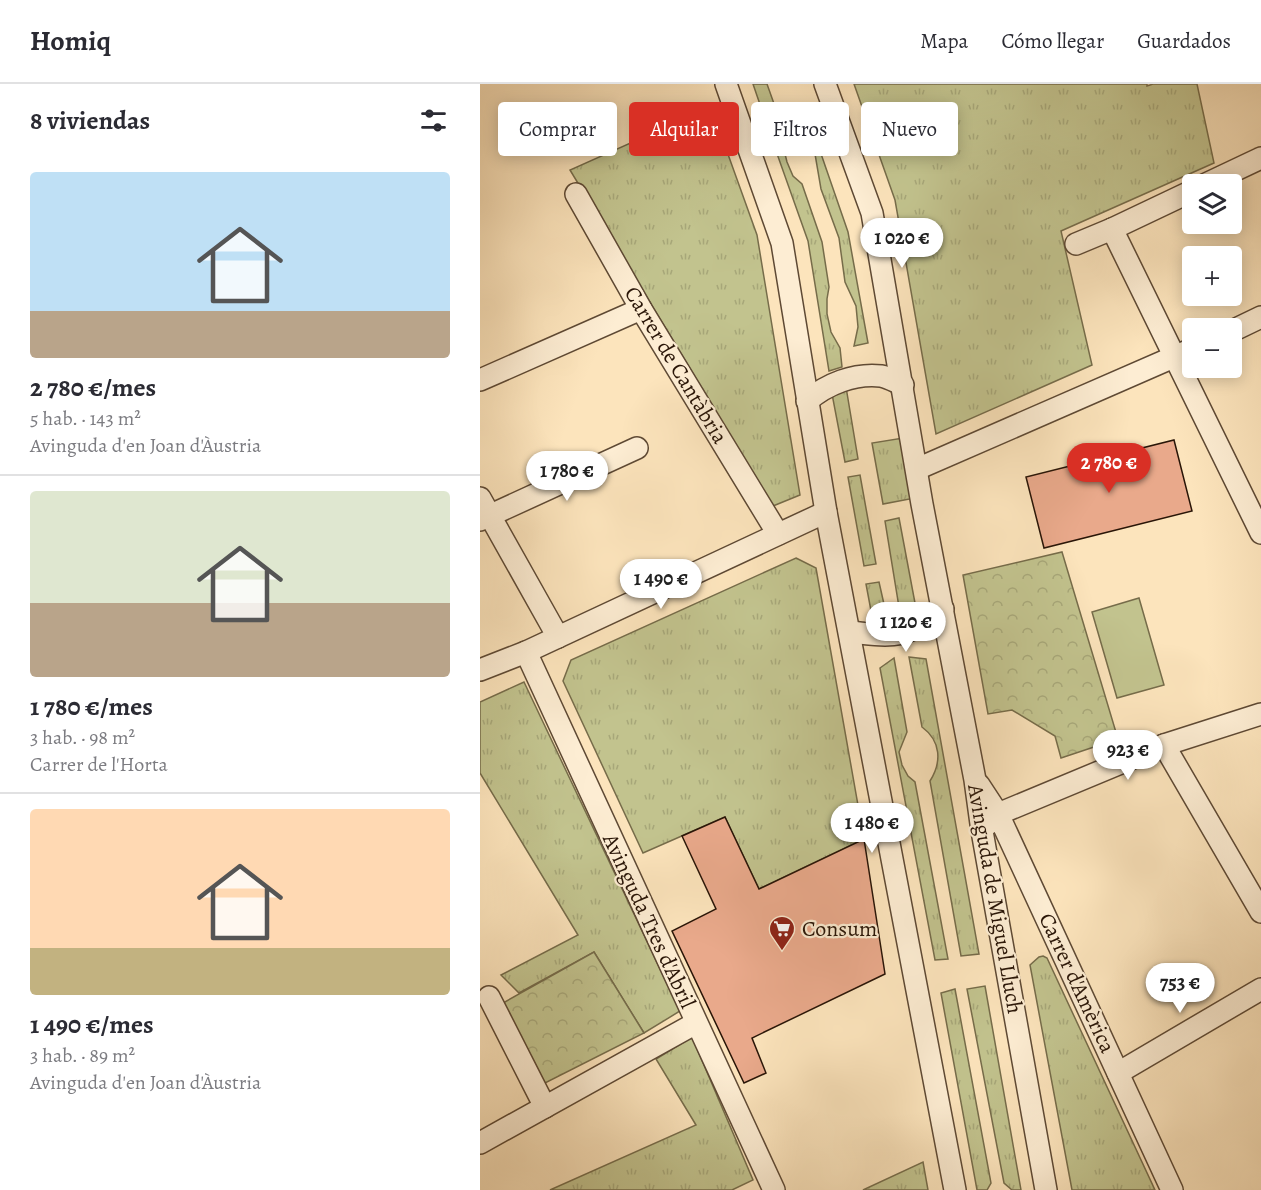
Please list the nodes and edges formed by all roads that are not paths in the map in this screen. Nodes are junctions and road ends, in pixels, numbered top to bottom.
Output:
1 (726, 84) edge
2 (825, 84) edge
3 (1261, 158) edge
4 (1227, 174) edge
5 (576, 194) dead end
6 (1182, 196) edge
7 (1112, 229) junction
8 (1076, 244) dead end
9 (642, 309) junction
10 (1261, 317) edge
11 (1242, 326) edge
12 (1182, 350) edge
13 (1182, 354) edge
14 (1195, 378) edge
15 (480, 380) edge
16 (903, 385) junction
17 (807, 401) junction
18 (637, 448) dead end
19 (917, 469) junction
20 (483, 511) edge
21 (826, 512) junction
22 (1261, 533) edge
23 (778, 534) junction
24 (943, 609) junction
25 (850, 632) junction
26 (558, 637) junction
27 (526, 652) junction
28 (480, 670) edge
29 (1261, 714) edge
30 (1164, 745) junction
31 (975, 780) junction
32 (998, 814) junction
33 (982, 831) junction
34 (1261, 912) edge
35 (1261, 989) edge
36 (489, 997) dead end
37 (696, 1023) junction
38 (1118, 1073) junction
39 (545, 1107) junction
40 (480, 1143) edge
41 (774, 1190) edge
42 (955, 1190) edge
43 (1046, 1190) edge
44 (1172, 1190) edge

1 - 17 street
2 - 16 street, Avinguda de Miguel Lluch
3 - 4 street
5 - 9 street, Carrer de Cantàbria
6 - 7 street
7 - 8 street
7 - 12 street
9 - 15 street
9 - 23 street, Carrer de Cantàbria
10 - 11 street
13 - 19 street
14 - 22 street
16 - 17 street
16 - 19 street, Avinguda de Miguel Lluch
17 - 21 street
18 - 20 street
19 - 24 street, Avinguda de Miguel Lluch
20 - 26 street
21 - 23 street
21 - 25 street
23 - 26 street
24 - 25 street
24 - 31 street, Avinguda de Miguel Lluch
25 - 42 street
26 - 27 street
27 - 28 street
27 - 37 street, Avinguda Tres d'Abril
29 - 30 street
30 - 32 street
30 - 34 street
31 - 32 street, Carrer d'Amèrica
31 - 33 street, Avinguda de Miguel Lluch
32 - 33 street
32 - 38 street, Carrer d'Amèrica
33 - 43 street, Avinguda de Miguel Lluch
35 - 38 street
36 - 39 street
37 - 39 street
37 - 41 street, Avinguda Tres d'Abril
38 - 44 street, Carrer d'Amèrica
39 - 40 street

